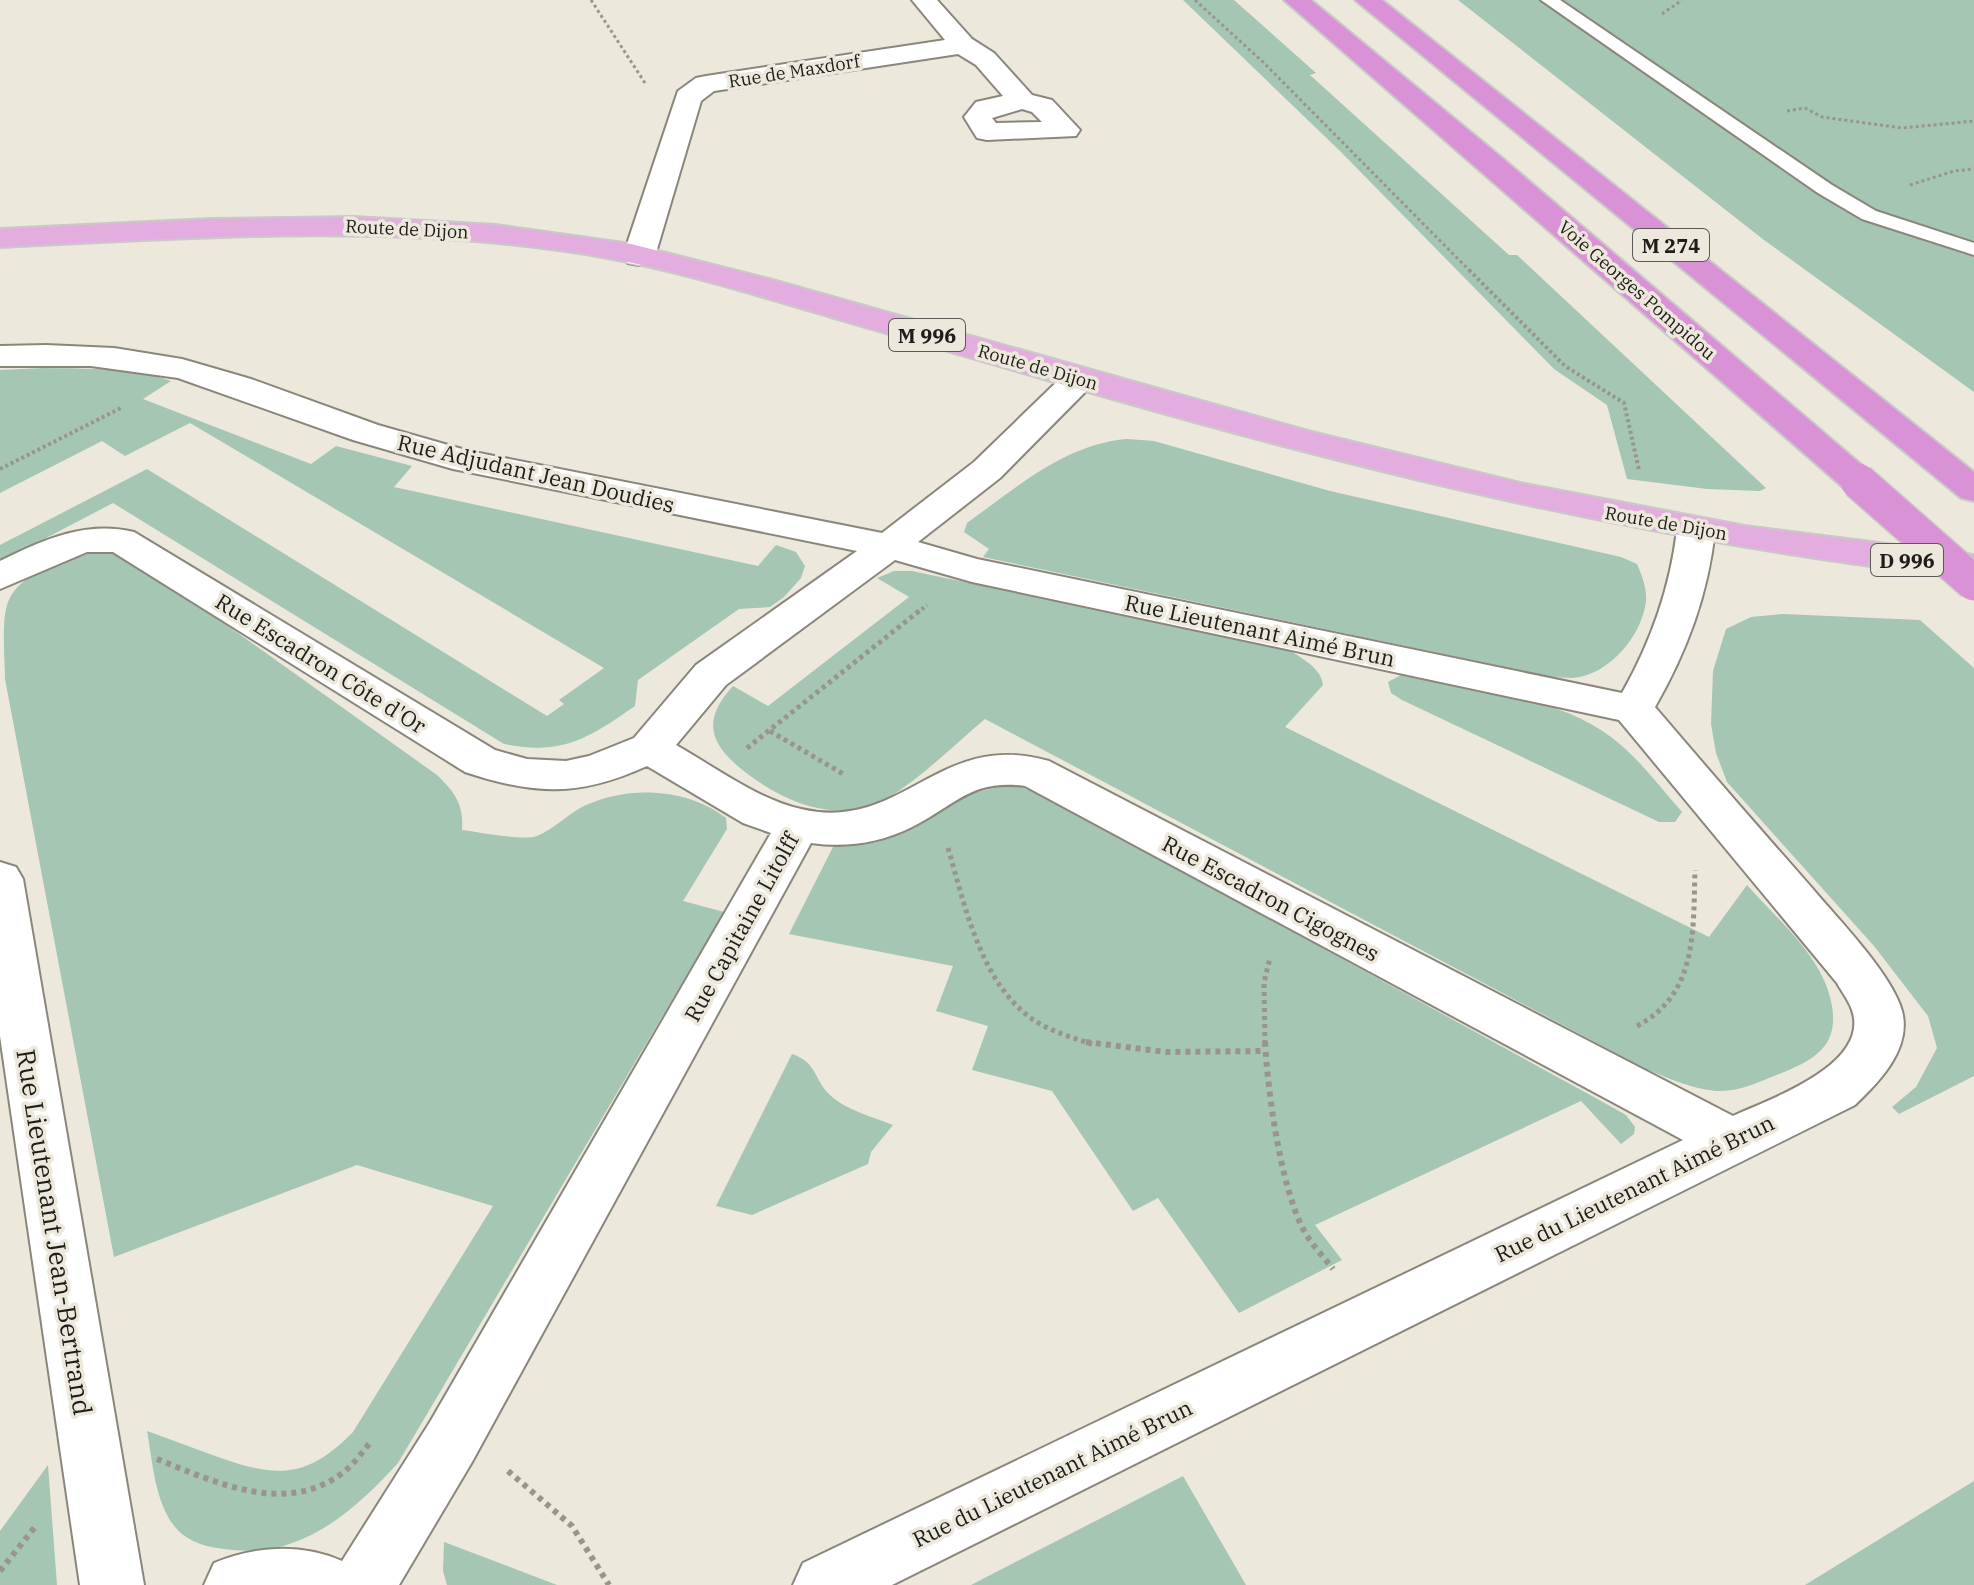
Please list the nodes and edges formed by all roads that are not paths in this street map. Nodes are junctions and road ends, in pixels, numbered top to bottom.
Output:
1 (924, 0) edge
2 (1296, 0) edge
3 (1367, 0) edge
4 (1549, 0) edge
5 (963, 45) junction
6 (1022, 101) dead end
7 (0, 238) edge
8 (1974, 249) edge
9 (639, 256) junction
10 (0, 356) edge
11 (1079, 379) junction
12 (1974, 490) edge
13 (1696, 530) junction
14 (889, 546) junction
15 (1841, 552) joint
16 (1974, 567) edge
17 (0, 577) edge
18 (1974, 583) edge
19 (1633, 709) junction
20 (649, 748) junction
21 (798, 825) junction
22 (0, 879) edge
23 (1730, 1140) junction
24 (112, 1585) edge
25 (236, 1585) edge
26 (325, 1585) edge
27 (363, 1585) edge
28 (825, 1585) edge

1 - 5 street
2 - 18 highway, Voie Georges Pompidou / M 274, bridge
3 - 12 highway, M 274
4 - 8 lane
5 - 6 street
5 - 9 street, Rue de Maxdorf
7 - 9 main road, Route de Dijon / M 996
9 - 11 main road, Route de Dijon / M 996
10 - 14 street, Rue Adjudant Jean Doudies
11 - 13 main road, Route de Dijon / M 996
11 - 14 street
13 - 15 main road, Route de Dijon / M 996
13 - 19 street
14 - 19 street, Rue Lieutenant Aimé Brun
14 - 20 street
15 - 16 main road, Route de Dijon / D 996
17 - 20 street, Rue Escadron Côte d'Or
19 - 23 street, Rue du Lieutenant Aimé Brun
20 - 21 street, Rue Capitaine Litolff
21 - 23 street, Rue Escadron Cigognes
21 - 27 street, Rue Capitaine Litolff
22 - 24 street, Rue Lieutenant Jean-Bertrand
23 - 28 street, Rue du Lieutenant Aimé Brun
25 - 26 street

